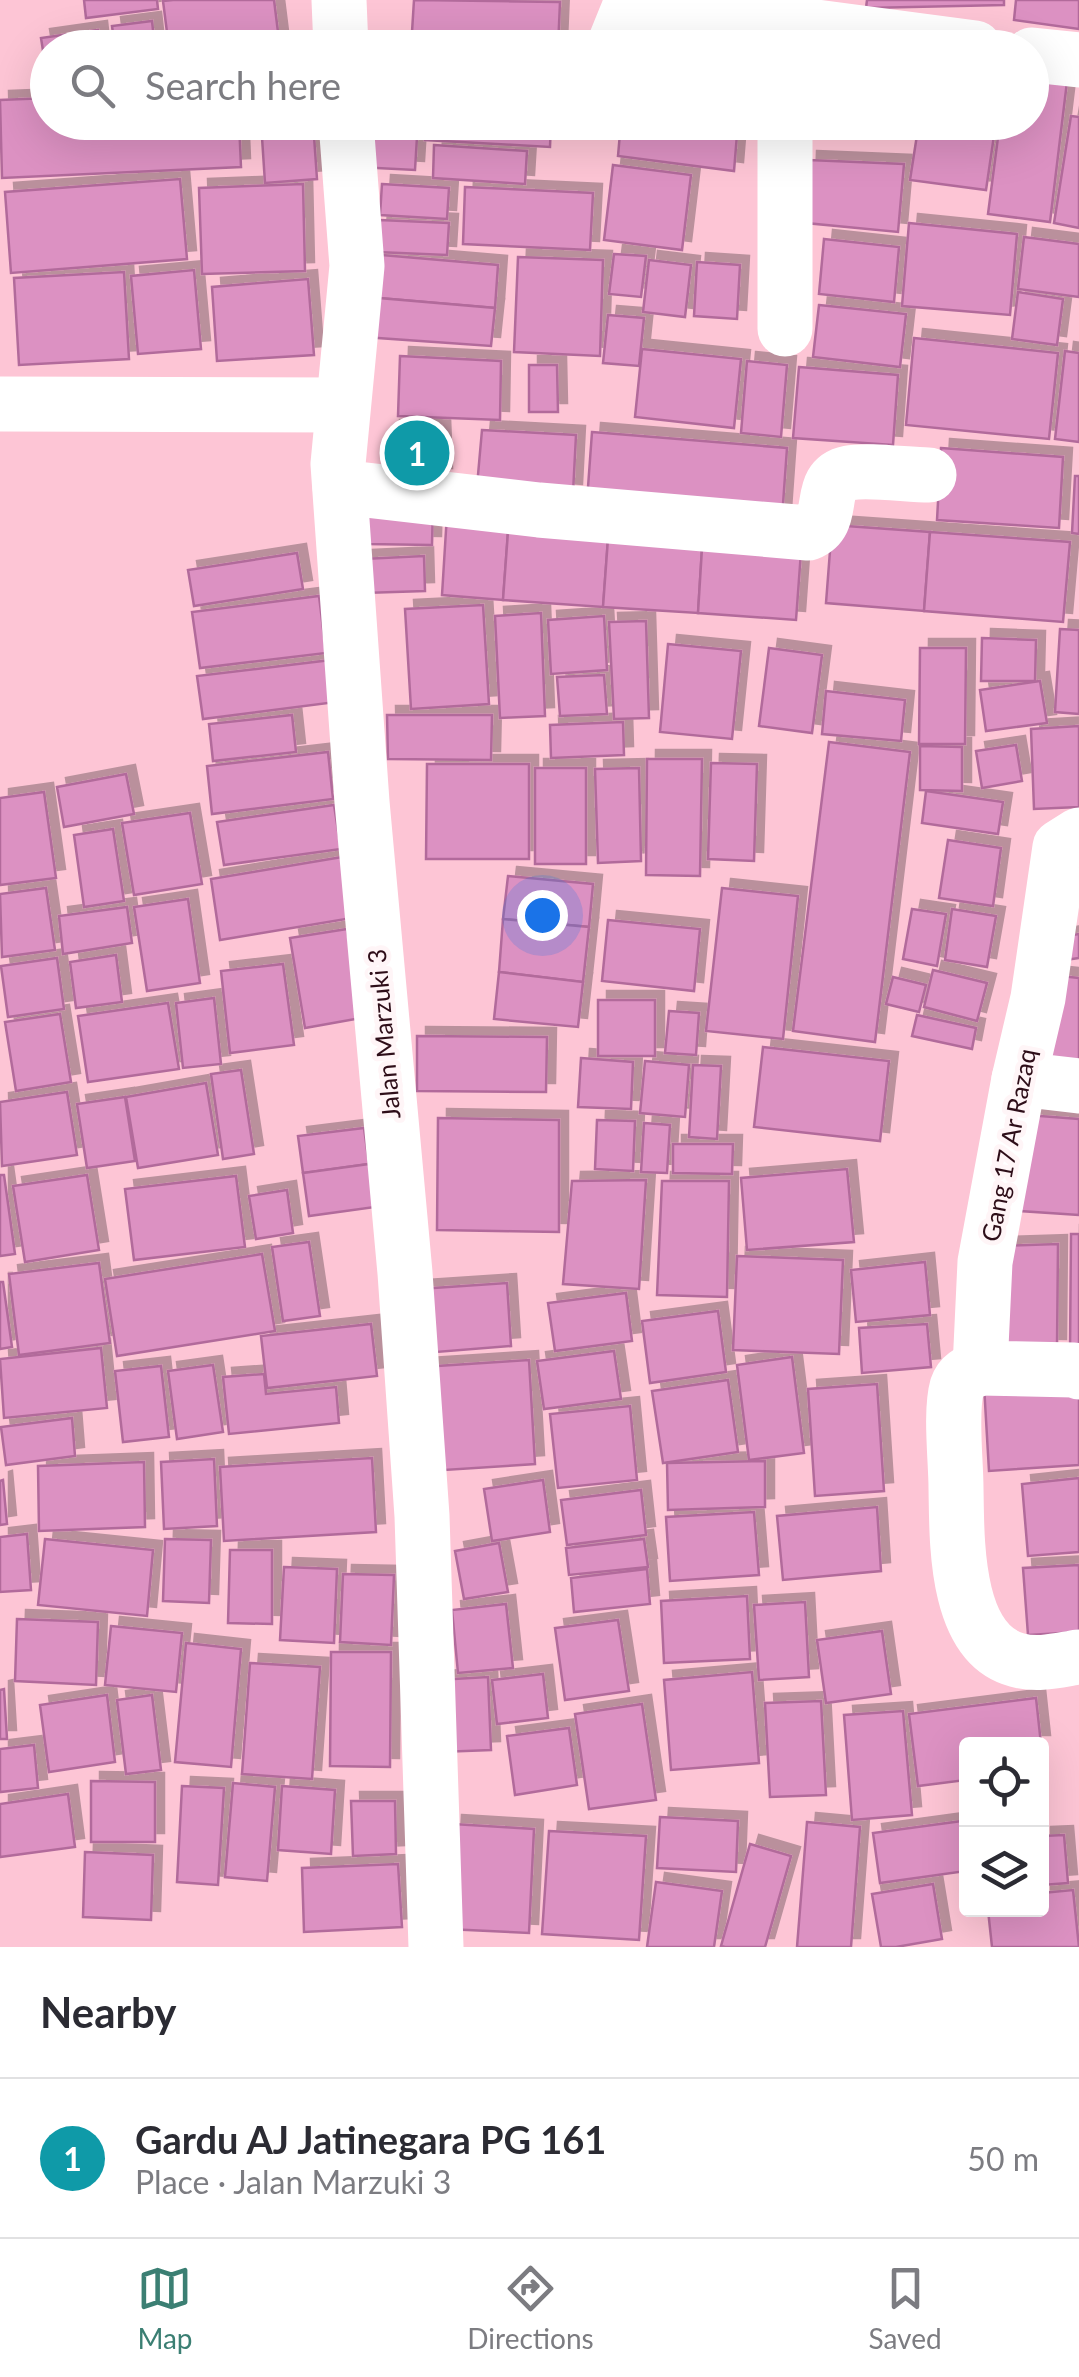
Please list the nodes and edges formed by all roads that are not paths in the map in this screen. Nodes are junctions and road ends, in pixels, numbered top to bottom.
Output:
1 (339, 0) edge
2 (852, 16) edge
3 (340, 30) edge
4 (620, 30) edge
5 (759, 30) edge
6 (803, 30) edge
7 (897, 30) edge
8 (1049, 57) edge
9 (1079, 60) edge
10 (347, 140) edge
11 (785, 140) edge
12 (785, 329) dead end
13 (0, 404) edge
14 (342, 405) junction
15 (929, 476) dead end
16 (340, 487) junction
17 (1079, 835) edge
18 (1019, 1080) junction
19 (1079, 1086) edge
20 (980, 1368) junction
21 (1079, 1372) edge
22 (1079, 1657) edge
23 (436, 1947) edge

1 - 3 street
2 - 6 street
2 - 7 street
4 - 5 street
8 - 9 street
10 - 14 street, Jalan Marzuki 3
11 - 12 street
13 - 14 street
14 - 16 street, Jalan Marzuki 3
15 - 16 street
16 - 23 street, Jalan Marzuki 3
17 - 18 street, Gang 17 Ar Razaq
18 - 19 street
18 - 20 street, Gang 17 Ar Razaq
20 - 21 street
20 - 22 street

